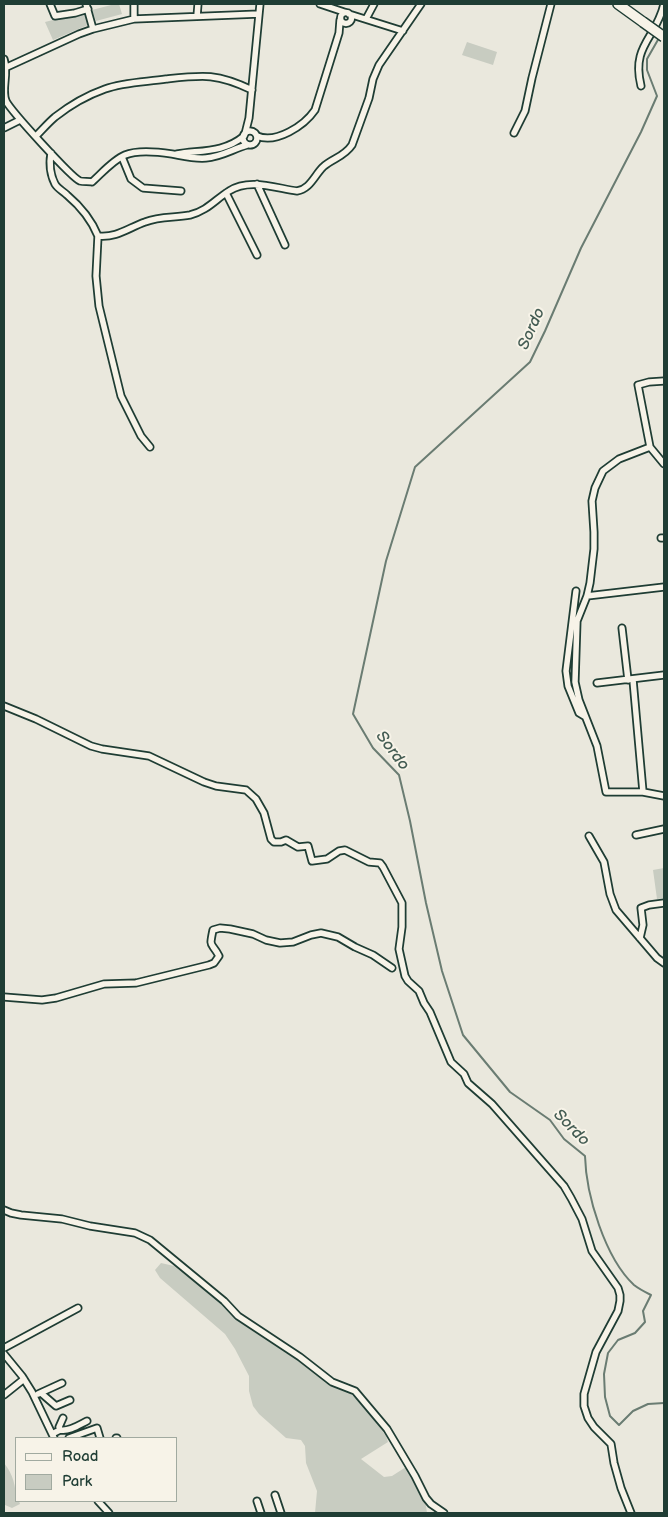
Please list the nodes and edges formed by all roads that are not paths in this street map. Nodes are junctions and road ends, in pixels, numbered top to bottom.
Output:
1 (50, 4) edge
2 (134, 4) edge
3 (198, 4) edge
4 (260, 4) edge
5 (320, 4) edge
6 (374, 4) edge
7 (421, 4) edge
8 (551, 4) edge
9 (618, 4) edge
10 (664, 4) edge
11 (87, 6) edge
12 (259, 14) junction
13 (197, 16) junction
14 (345, 17) junction
15 (134, 19) junction
16 (366, 19) junction
17 (93, 29) junction
18 (402, 31) junction
19 (664, 37) edge
20 (4, 59) edge
21 (6, 67) junction
22 (641, 86) dead end
23 (252, 90) junction
24 (249, 118) junction
25 (20, 120) junction
26 (4, 128) edge
27 (256, 134) junction
28 (514, 134) dead end
29 (244, 135) junction
30 (36, 136) junction
31 (247, 145) junction
32 (51, 153) junction
33 (174, 155) junction
34 (122, 157) junction
35 (257, 184) junction
36 (181, 191) dead end
37 (226, 193) junction
38 (98, 236) junction
39 (285, 245) dead end
40 (257, 255) dead end
41 (664, 381) edge
42 (150, 447) dead end
43 (650, 447) junction
44 (664, 464) edge
45 (664, 588) edge
46 (576, 591) dead end
47 (587, 596) junction
48 (622, 628) dead end
49 (664, 676) edge
50 (631, 680) junction
51 (597, 683) dead end
52 (4, 706) edge
53 (584, 716) junction
54 (643, 792) junction
55 (664, 796) edge
56 (664, 829) edge
57 (636, 835) dead end
58 (589, 836) dead end
59 (664, 903) edge
60 (640, 938) junction
61 (664, 963) edge
62 (392, 968) dead end
63 (4, 996) edge
64 (4, 1210) edge
65 (78, 1308) dead end
66 (4, 1348) edge
67 (4, 1354) edge
68 (24, 1379) junction
69 (62, 1382) dead end
70 (54, 1390) dead end
71 (42, 1394) junction
72 (4, 1395) edge
73 (34, 1396) junction
74 (70, 1400) dead end
75 (63, 1418) dead end
76 (87, 1421) dead end
77 (60, 1430) junction
78 (53, 1436) edge
79 (72, 1437) edge
80 (100, 1437) edge
81 (275, 1495) dead end
82 (257, 1501) dead end
83 (99, 1502) edge
84 (109, 1513) edge
85 (261, 1513) edge
86 (282, 1513) edge
87 (444, 1513) edge
88 (632, 1513) edge

1 - 11 street
2 - 15 street
3 - 13 street
4 - 12 street
5 - 14 street
6 - 16 street
7 - 18 street
8 - 28 street
9 - 19 main road, bridge
10 - 22 street
11 - 17 street
12 - 13 street
12 - 23 street
13 - 15 street
14 - 16 street
14 - 27 street
15 - 17 street
16 - 18 street
17 - 21 street
18 - 35 street
20 - 21 street
21 - 25 street
23 - 24 street
23 - 30 street
24 - 27 street
24 - 29 street
25 - 26 street
25 - 30 street
27 - 29 street
27 - 31 street
29 - 31 street
29 - 33 street
30 - 32 street
31 - 33 street
32 - 34 street
32 - 38 street
33 - 34 street
34 - 36 street
35 - 37 street
35 - 39 street
37 - 38 street
37 - 40 street
38 - 42 street
41 - 43 street
43 - 44 street
43 - 47 street
45 - 47 street
46 - 53 street
47 - 53 street
48 - 50 street
49 - 50 street
50 - 51 street
50 - 54 street
52 - 88 street
53 - 54 street
54 - 55 street
56 - 57 street
58 - 60 street
59 - 60 street
60 - 61 street
62 - 63 street
64 - 87 street
65 - 66 street
67 - 68 street
68 - 72 street
68 - 73 street
69 - 71 street
70 - 71 street
71 - 73 street
71 - 74 street
73 - 78 street
75 - 77 street
76 - 77 street
77 - 78 street
79 - 80 street
81 - 86 street
82 - 85 street
83 - 84 street

